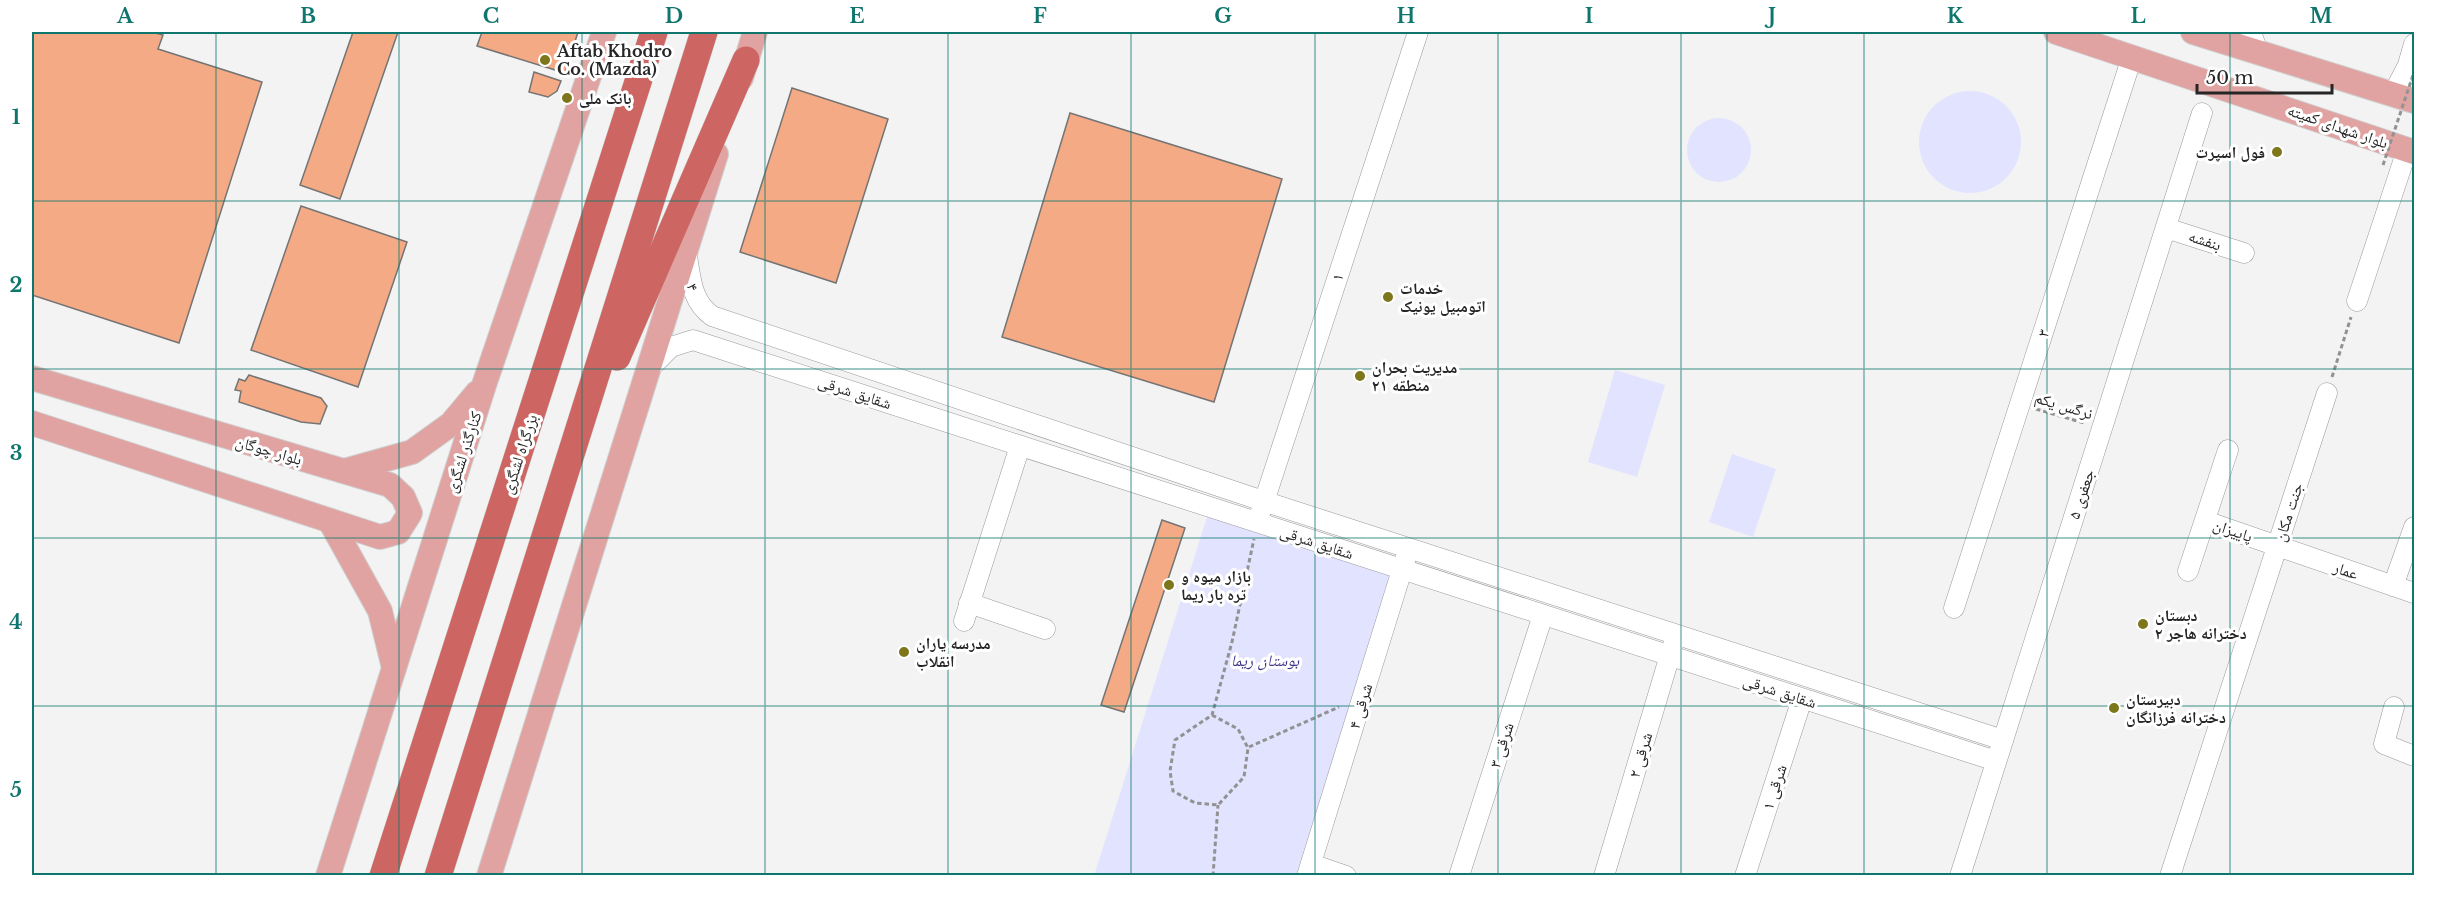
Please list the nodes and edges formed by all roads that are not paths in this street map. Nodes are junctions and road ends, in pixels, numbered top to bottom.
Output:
1 (604, 32) edge
2 (654, 32) edge
3 (704, 32) edge
4 (755, 32) edge
5 (1418, 32) edge
6 (2056, 32) edge
7 (2193, 32) edge
8 (2254, 42) edge
9 (2415, 44) edge
10 (2132, 57) junction
11 (746, 60) junction
12 (2404, 97) edge
13 (2202, 113) dead end
14 (2411, 151) edge
15 (2166, 228) junction
16 (686, 251) junction
17 (2244, 253) dead end
18 (2357, 301) road end
19 (712, 316) joint
20 (646, 371) junction
21 (32, 378) edge
22 (484, 385) junction
23 (2327, 393) road end
24 (32, 423) edge
25 (1020, 446) junction
26 (2228, 450) dead end
27 (344, 471) junction
28 (556, 499) junction
29 (1263, 501) junction
30 (330, 520) junction
31 (2205, 520) junction
32 (1258, 523) junction
33 (2415, 527) edge
34 (2277, 546) junction
35 (1409, 548) junction
36 (1403, 569) junction
37 (2188, 571) dead end
38 (2393, 586) junction
39 (2415, 593) edge
40 (1954, 608) dead end
41 (1543, 615) junction
42 (1046, 629) dead end
43 (1675, 634) junction
44 (1670, 656) junction
45 (394, 668) junction
46 (1802, 699) junction
47 (2394, 707) dead end
48 (2003, 740) junction
49 (2415, 756) edge
50 (1996, 761) junction
51 (1309, 870) edge
52 (328, 876) edge
53 (384, 876) edge
54 (438, 876) edge
55 (489, 876) edge
56 (1346, 876) edge
57 (1459, 876) edge
58 (1604, 876) edge
59 (1745, 876) edge
60 (1960, 876) edge
61 (2170, 876) edge

1 - 22 main road, کنارگذر لشگری
2 - 53 highway, بزرگراه لشگری
3 - 28 highway
4 - 11 main road
5 - 29 street, ۱
6 - 10 main road, بلوار شهدای کمیته
7 - 8 main road
8 - 12 main road
9 - 12 street
10 - 14 main road, بلوار شهدای کمیته
10 - 40 street, ۳
11 - 16 main road
11 - 28 highway
13 - 15 street, جعفری ۵
14 - 18 street
15 - 17 street, بنفشه
15 - 48 street, جعفری ۵
16 - 19 street, ۴
16 - 20 main road
19 - 29 street, شقایق شرقی
20 - 25 street, شقایق شرقی
20 - 55 main road
21 - 27 main road, بلوار چوگان
22 - 27 main road
22 - 45 main road, کنارگذر لشگری
23 - 34 street, جنت مکان
24 - 30 main road
25 - 32 street, شقایق شرقی
25 - 42 street
26 - 31 street
27 - 30 main road, بلوار چوگان
28 - 54 highway
29 - 32 street, ۱
29 - 35 street, شقایق شرقی
30 - 45 main road
31 - 34 street, پاییزان
31 - 37 street, پاییزان
32 - 36 street, شقایق شرقی
33 - 38 street
34 - 38 street, عمار
34 - 61 street, جنت مکان
35 - 36 street, ۴ شرقی
35 - 43 street, شقایق شرقی
36 - 41 street, شقایق شرقی
36 - 51 street, ۴ شرقی
38 - 39 street, عمار
41 - 44 street, شقایق شرقی
41 - 57 street, ۳ شرقی
43 - 44 street, ۲ شرقی
43 - 48 street, شقایق شرقی
44 - 46 street, شقایق شرقی
44 - 58 street, ۲ شرقی
45 - 52 main road, کنارگذر لشگری
46 - 50 street, شقایق شرقی
46 - 59 street, ۱ شرقی
47 - 49 street
48 - 50 street, جعفری ۵
50 - 60 street, جعفری ۵
51 - 56 street

